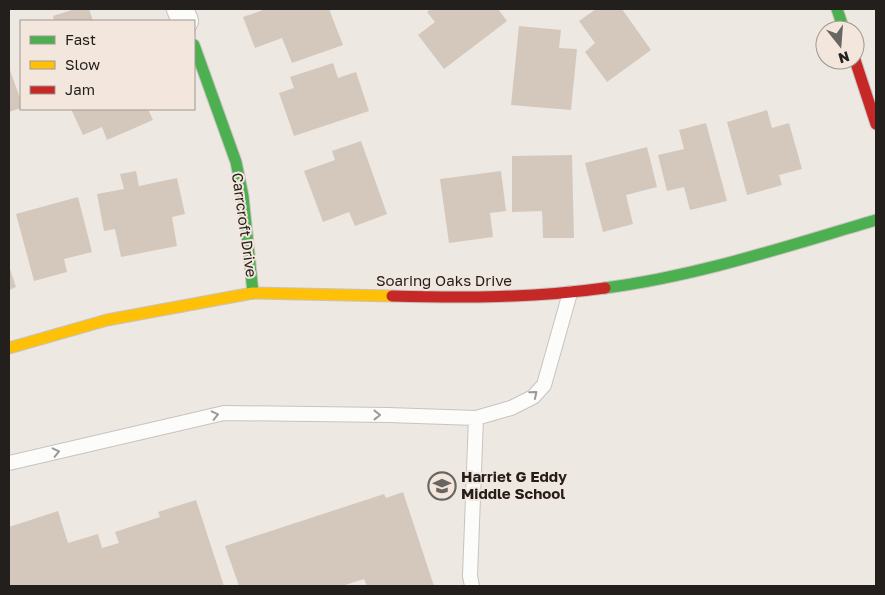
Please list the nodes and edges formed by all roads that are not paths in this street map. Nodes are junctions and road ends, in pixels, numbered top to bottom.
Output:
1 (195, 47) edge
2 (858, 70) edge
3 (876, 124) edge
4 (876, 220) edge
5 (253, 293) junction
6 (570, 294) junction
7 (9, 348) edge
8 (476, 418) junction
9 (9, 463) edge
10 (472, 586) edge

1 - 5 street, Carrcroft Drive
2 - 3 street
4 - 6 street, Soaring Oaks Drive
5 - 6 street, Soaring Oaks Drive
5 - 7 street, Soaring Oaks Drive
8 -> 6 lane
9 -> 8 lane
8 - 10 lane

